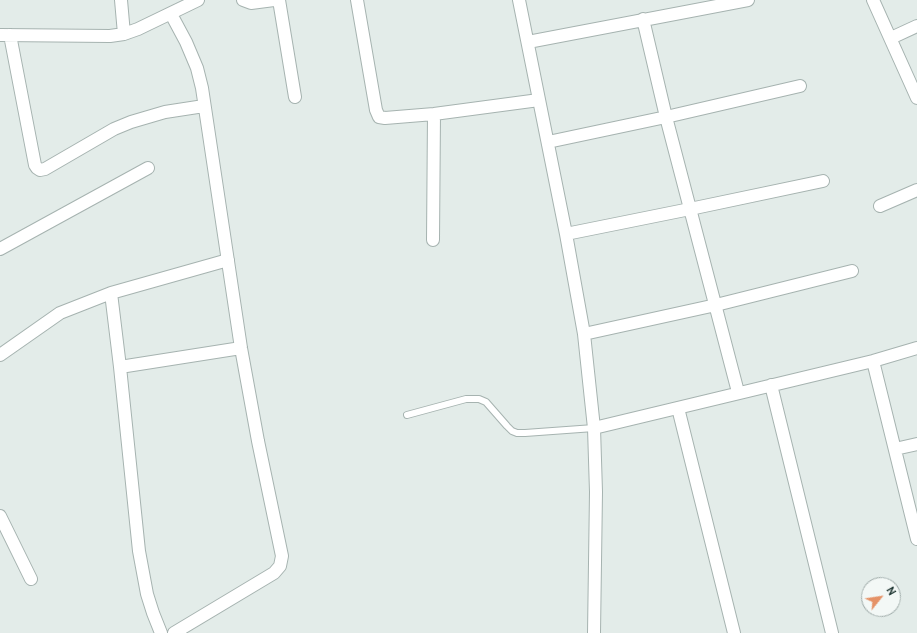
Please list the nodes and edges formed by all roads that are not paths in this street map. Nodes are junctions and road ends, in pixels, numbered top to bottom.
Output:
1 (121, 0) edge
2 (198, 0) edge
3 (243, 0) edge
4 (274, 0) edge
5 (279, 0) edge
6 (357, 0) edge
7 (519, 0) edge
8 (748, 0) edge
9 (873, 0) edge
10 (171, 14) junction
11 (642, 19) junction
12 (917, 26) edge
13 (124, 34) junction
14 (5, 35) edge
15 (890, 38) junction
16 (528, 42) junction
17 (800, 86) dead end
18 (295, 97) dead end
19 (917, 98) edge
20 (539, 100) junction
21 (204, 106) junction
22 (434, 114) junction
23 (666, 117) junction
24 (548, 142) junction
25 (148, 168) dead end
26 (823, 181) dead end
27 (917, 190) edge
28 (880, 206) dead end
29 (690, 209) junction
30 (566, 234) junction
31 (433, 240) dead end
32 (0, 249) edge
33 (228, 260) junction
34 (852, 270) dead end
35 (111, 293) junction
36 (716, 305) junction
37 (584, 334) junction
38 (242, 348) junction
39 (917, 348) edge
40 (0, 354) edge
41 (873, 361) junction
42 (120, 367) junction
43 (771, 385) junction
44 (738, 392) junction
45 (678, 408) junction
46 (407, 415) dead end
47 (594, 428) junction
48 (917, 444) edge
49 (895, 449) junction
50 (0, 516) edge
51 (917, 539) edge
52 (31, 579) dead end
53 (161, 633) edge
54 (174, 633) edge
55 (594, 633) edge
56 (734, 633) edge
57 (832, 633) edge

1 - 13 street
2 - 10 street
3 - 4 street
5 - 18 street
6 - 22 street
7 - 16 street
8 - 11 street
9 - 15 street
10 - 13 street
10 - 21 street
11 - 16 street
11 - 23 street
12 - 15 street
13 - 14 street
14 - 21 street
15 - 19 street
16 - 20 street
17 - 23 street
20 - 22 street
20 - 24 street
21 - 33 street
22 - 31 street
23 - 24 street
23 - 29 street
24 - 30 street
25 - 32 street
26 - 29 street
27 - 28 street
29 - 30 street
29 - 36 street
30 - 37 street
33 - 35 street
33 - 38 street
34 - 36 street
35 - 40 street
35 - 42 street
36 - 37 street
36 - 44 street
37 - 47 street
38 - 42 street
38 - 54 street
39 - 41 street
41 - 43 street
41 - 49 street
42 - 53 street
43 - 44 street
43 - 57 street
44 - 45 street
45 - 47 street
45 - 56 street
46 - 47 lane
47 - 55 street
48 - 49 street
49 - 51 street
50 - 52 street

